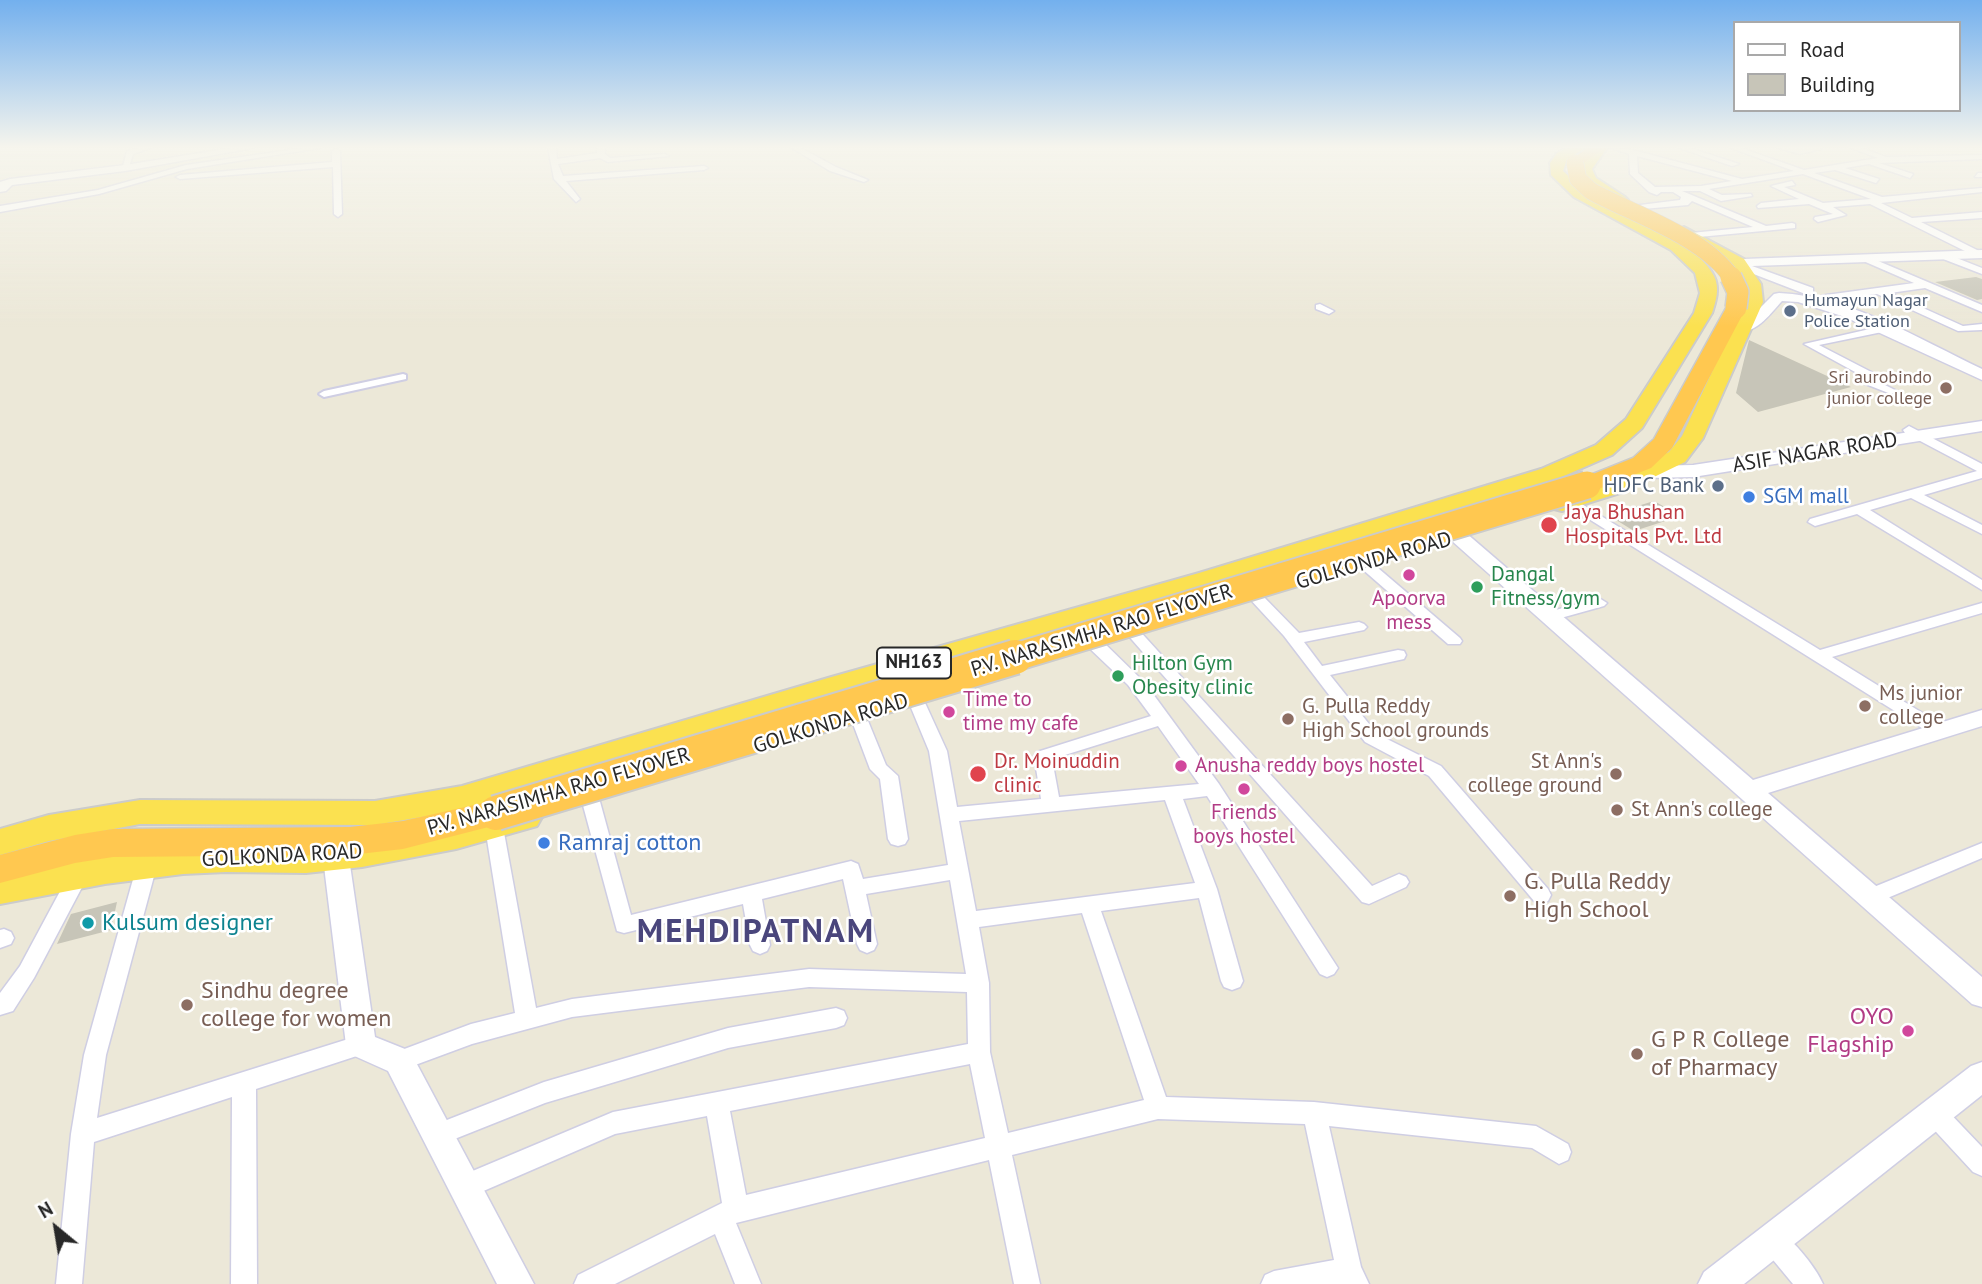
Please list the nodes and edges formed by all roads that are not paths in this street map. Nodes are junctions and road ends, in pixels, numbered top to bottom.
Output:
1 (338, 208) edge
2 (1605, 208) edge
3 (1613, 208) edge
4 (1622, 208) edge
5 (1635, 208) edge
6 (1716, 208) edge
7 (1826, 208) edge
8 (1889, 208) edge
9 (338, 214) dead end
10 (1982, 215) edge
11 (1818, 219) dead end
12 (1911, 220) junction
13 (1765, 229) junction
14 (1791, 231) dead end
15 (1687, 234) junction
16 (1658, 236) junction
17 (1941, 254) junction
18 (1980, 254) edge
19 (1864, 258) junction
20 (1741, 266) junction
21 (1982, 271) edge
22 (1925, 284) junction
23 (1878, 291) junction
24 (1826, 298) junction
25 (1982, 309) edge
26 (1982, 327) edge
27 (1741, 328) junction
28 (1883, 329) junction
29 (1982, 368) edge
30 (1982, 375) edge
31 (403, 377) dead end
32 (1891, 391) dead end
33 (324, 394) dead end
34 (1982, 416) edge
35 (1982, 426) edge
36 (1915, 433) junction
37 (1657, 469) junction
38 (1982, 469) edge
39 (1982, 474) edge
40 (1910, 493) junction
41 (1570, 501) junction
42 (1858, 509) junction
43 (1815, 522) dead end
44 (1982, 530) edge
45 (1459, 537) junction
46 (1366, 565) junction
47 (1185, 586) junction
48 (1982, 586) edge
49 (1254, 595) junction
50 (1599, 603) dead end
51 (1982, 608) edge
52 (1207, 609) junction
53 (1550, 616) junction
54 (1359, 627) dead end
55 (1130, 630) junction
56 (1291, 638) junction
57 (1454, 641) dead end
58 (1093, 642) junction
59 (1398, 655) dead end
60 (1817, 656) junction
61 (1318, 672) junction
62 (915, 698) junction
63 (858, 716) junction
64 (1982, 718) edge
65 (1162, 719) junction
66 (1938, 731) junction
67 (686, 732) junction
68 (698, 766) junction
69 (1213, 789) junction
70 (1749, 790) junction
71 (1172, 795) junction
72 (590, 798) junction
73 (1051, 806) junction
74 (949, 815) junction
75 (494, 827) junction
76 (898, 839) dead end
77 (0, 842) edge
78 (1982, 850) edge
79 (0, 855) edge
80 (336, 858) junction
81 (147, 865) junction
82 (0, 869) edge
83 (959, 871) junction
84 (79, 874) junction
85 (1399, 882) dead end
86 (855, 888) junction
87 (1206, 889) junction
88 (0, 890) edge
89 (751, 893) junction
90 (1541, 895) dead end
91 (1871, 897) junction
92 (1089, 904) junction
93 (968, 920) junction
94 (867, 944) dead end
95 (760, 945) dead end
96 (1327, 968) dead end
97 (1231, 981) dead end
98 (978, 984) junction
99 (1982, 995) edge
100 (0, 1006) edge
101 (836, 1018) dead end
102 (527, 1020) junction
103 (361, 1045) junction
104 (979, 1052) junction
105 (399, 1061) junction
106 (1982, 1076) edge
107 (244, 1081) junction
108 (716, 1101) junction
109 (1158, 1108) junction
110 (1314, 1113) junction
111 (1934, 1113) junction
112 (83, 1135) junction
113 (437, 1135) junction
114 (1000, 1145) junction
115 (1559, 1152) dead end
116 (1982, 1164) edge
117 (465, 1187) junction
118 (729, 1214) junction
119 (1773, 1240) junction
120 (1352, 1277) edge
121 (69, 1284) edge
122 (244, 1284) edge
123 (516, 1284) edge
124 (587, 1284) edge
125 (748, 1284) edge
126 (1027, 1284) edge
127 (1274, 1284) edge
128 (1716, 1284) edge
129 (1810, 1284) edge

1 - 9 street
2 - 16 highway, GOLKONDA ROAD / NH163
3 - 79 highway, P.V. NARASIMHA RAO FLYOVER, bridge
4 - 82 highway, P.V. NARASIMHA RAO FLYOVER, bridge
5 - 15 highway
6 - 13 street
7 - 11 street
8 - 12 street
10 - 12 street
12 - 18 street
13 - 14 street
13 - 15 street
15 - 16 highway
15 - 20 highway
16 - 47 highway, GOLKONDA ROAD / NH163
17 - 18 street
17 - 19 street
17 - 21 street
19 - 20 street
19 - 22 street
20 - 24 street
20 - 27 highway, GOLKONDA ROAD / NH163
22 - 23 street
22 - 25 street
23 - 24 street
23 - 26 street
24 - 29 street
27 - 28 street
27 - 37 highway, GOLKONDA ROAD / NH163
28 - 30 street
28 - 32 street
31 - 33 street
34 - 36 main road
35 - 36 main road, ASIF NAGAR ROAD
36 - 37 main road, ASIF NAGAR ROAD
36 - 38 street
37 - 41 highway, GOLKONDA ROAD / NH163
39 - 40 street
40 - 42 street
40 - 44 street
41 - 45 highway, GOLKONDA ROAD / NH163
41 - 60 street
42 - 43 street
42 - 48 street
45 - 46 highway, GOLKONDA ROAD / NH163
45 - 53 street
46 - 49 highway, GOLKONDA ROAD / NH163
46 - 57 street
47 - 52 highway
47 - 67 highway, GOLKONDA ROAD / NH163
49 - 52 highway, GOLKONDA ROAD / NH163
49 - 56 street
50 - 53 street
51 - 60 street
52 - 55 highway, GOLKONDA ROAD / NH163
53 - 70 street
54 - 56 street
55 - 58 highway, GOLKONDA ROAD / NH163
55 - 85 street
56 - 61 street
58 - 62 highway, GOLKONDA ROAD / NH163
58 - 65 street
59 - 61 street
60 - 66 street
61 - 90 street
62 - 63 highway, GOLKONDA ROAD / NH163
62 - 74 street
63 - 68 highway, GOLKONDA ROAD / NH163
63 - 76 street
64 - 66 street
65 - 69 street
65 - 73 street
66 - 70 street
67 - 68 highway
67 - 77 highway, GOLKONDA ROAD / NH163
68 - 72 highway, GOLKONDA ROAD / NH163
69 - 71 street
69 - 96 street
70 - 91 street
71 - 73 street
71 - 87 street
72 - 75 highway, GOLKONDA ROAD / NH163
72 - 89 street
73 - 74 street
74 - 83 street
75 - 80 highway, GOLKONDA ROAD / NH163
75 - 102 street
78 - 91 street
80 - 81 highway, GOLKONDA ROAD / NH163
80 - 103 street
81 - 84 highway, GOLKONDA ROAD / NH163
81 - 112 street
83 - 86 street
83 - 93 street
84 - 88 highway, GOLKONDA ROAD / NH163
84 - 100 street
86 - 89 street
86 - 94 street
87 - 92 street
87 - 97 street
89 - 95 street
91 - 99 street
92 - 93 street
92 - 109 street
93 - 98 street
98 - 102 street
98 - 104 street
101 - 113 street
102 - 105 street
103 - 105 street
103 - 107 street
104 - 108 street
104 - 114 street
105 - 113 street
106 - 111 street
107 - 112 street
107 - 122 street
108 - 117 street
108 - 118 street
109 - 110 street
109 - 114 street
110 - 115 street
110 - 120 street
111 - 116 street
111 - 119 street
112 - 121 street
113 - 117 street
114 - 118 street
114 - 126 street
117 - 123 street
118 - 124 street
118 - 125 street
119 - 128 street
119 - 129 street
120 - 127 street

